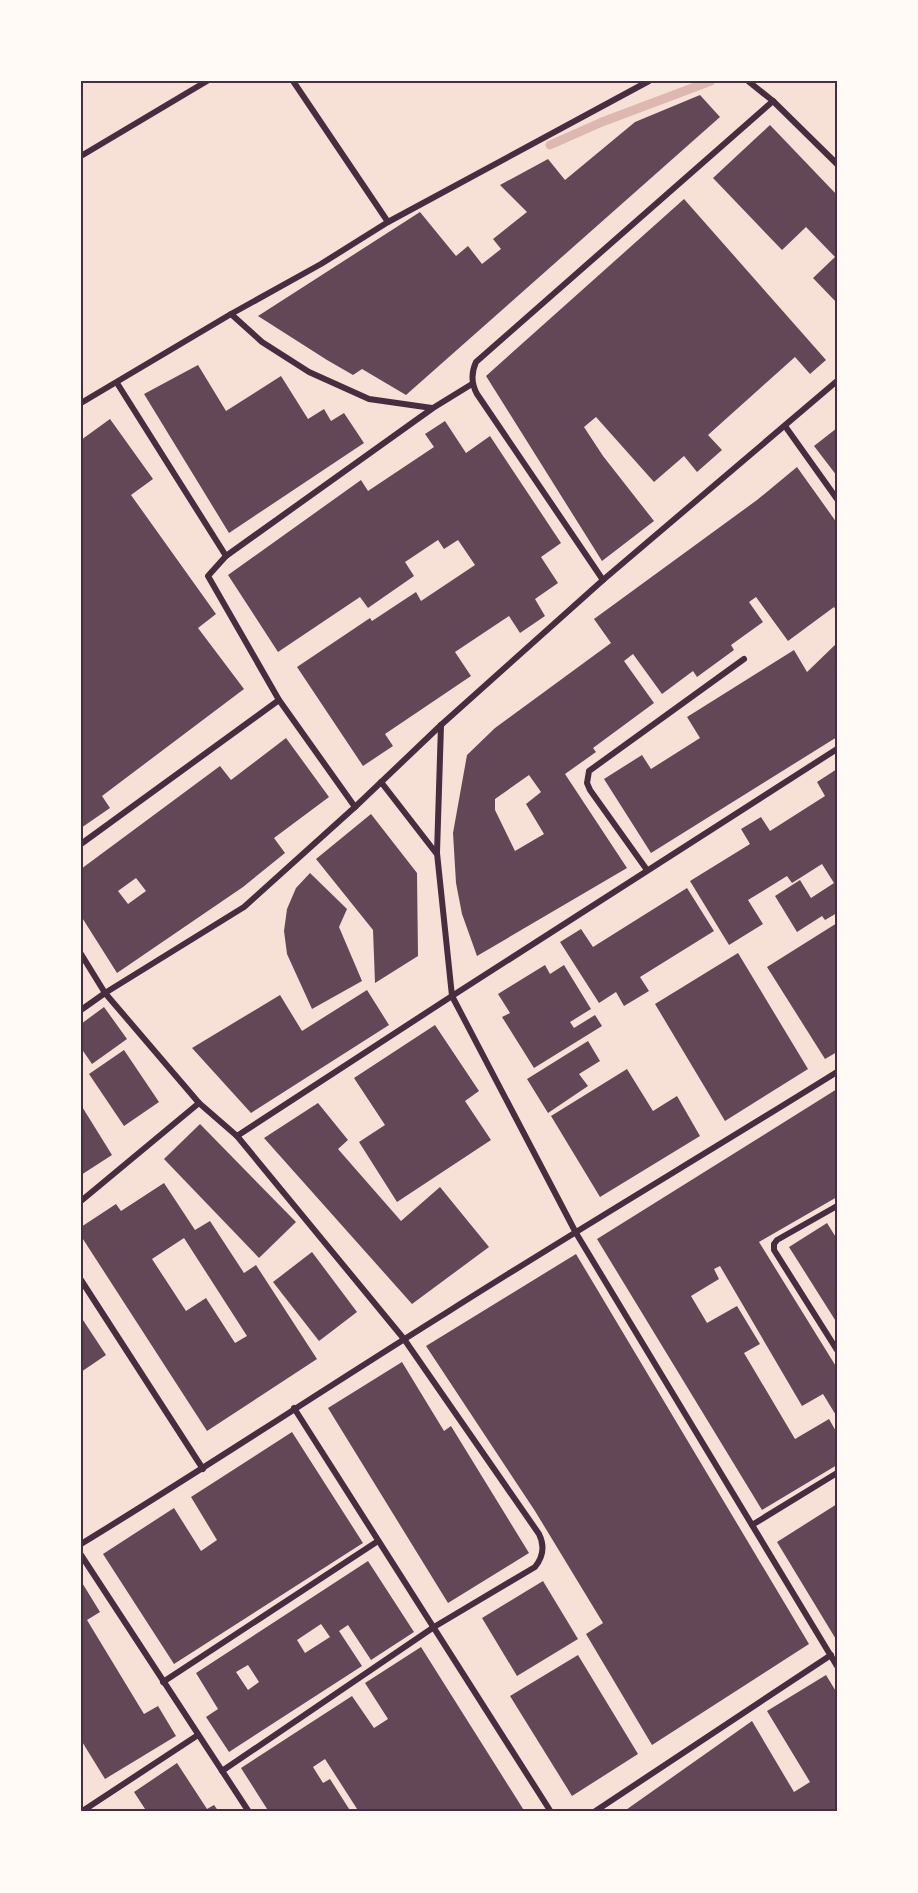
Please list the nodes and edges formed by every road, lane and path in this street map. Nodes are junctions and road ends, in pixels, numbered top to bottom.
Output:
1 (207, 81) edge
2 (293, 81) edge
3 (649, 81) edge
4 (748, 81) edge
5 (773, 101) junction
6 (81, 156) edge
7 (837, 164) edge
8 (388, 222) junction
9 (231, 314) junction
10 (837, 381) edge
11 (117, 383) junction
12 (472, 384) junction
13 (81, 403) edge
14 (433, 408) junction
15 (785, 426) junction
16 (837, 499) edge
17 (226, 556) junction
18 (603, 580) junction
19 (744, 659) dead end
20 (279, 700) junction
21 (441, 725) junction
22 (837, 749) edge
23 (381, 782) junction
24 (355, 807) junction
25 (81, 844) edge
26 (437, 853) junction
27 (647, 870) junction
28 (81, 954) edge
29 (105, 993) junction
30 (452, 996) junction
31 (81, 1010) edge
32 (837, 1072) edge
33 (199, 1103) junction
34 (237, 1136) junction
35 (81, 1201) edge
36 (837, 1206) edge
37 (576, 1233) junction
38 (81, 1280) edge
39 (404, 1339) junction
40 (837, 1350) edge
41 (294, 1408) junction
42 (203, 1469) junction
43 (837, 1473) edge
44 (752, 1525) junction
45 (378, 1541) junction
46 (81, 1544) edge
47 (81, 1555) edge
48 (434, 1627) junction
49 (831, 1655) junction
50 (837, 1666) edge
51 (163, 1682) junction
52 (198, 1735) junction
53 (222, 1771) junction
54 (81, 1812) edge
55 (249, 1812) edge
56 (551, 1812) edge
57 (594, 1812) edge

1 - 6 street
2 - 8 street
3 - 8 street
4 - 5 street
5 - 7 street
5 - 12 street
8 - 9 street
9 - 11 street
9 - 14 street
10 - 15 street
11 - 13 street
11 - 17 street
12 - 14 street
12 - 18 street
14 - 17 street
15 - 16 street
15 - 18 street
17 - 20 street
18 - 21 street
19 - 27 street
20 - 24 street
20 - 25 street
21 - 23 street
21 - 26 street
22 - 27 street
23 - 24 street
23 - 26 street
24 - 29 street
26 - 30 street
27 - 30 street
28 - 29 street
29 - 31 street
29 - 33 street
30 - 34 street
30 - 37 street
32 - 37 street
33 - 34 street
33 - 35 street
34 - 39 street
36 - 40 street
37 - 39 street
37 - 44 street
38 - 42 street
39 - 41 street
39 - 48 street
41 - 42 street
41 - 45 street
42 - 46 street
43 - 44 street
44 - 49 street
45 - 48 street
45 - 51 street
47 - 51 street
48 - 53 street
48 - 56 street
49 - 50 street
49 - 57 street
51 - 52 street
52 - 53 street
52 - 54 street
53 - 55 street

